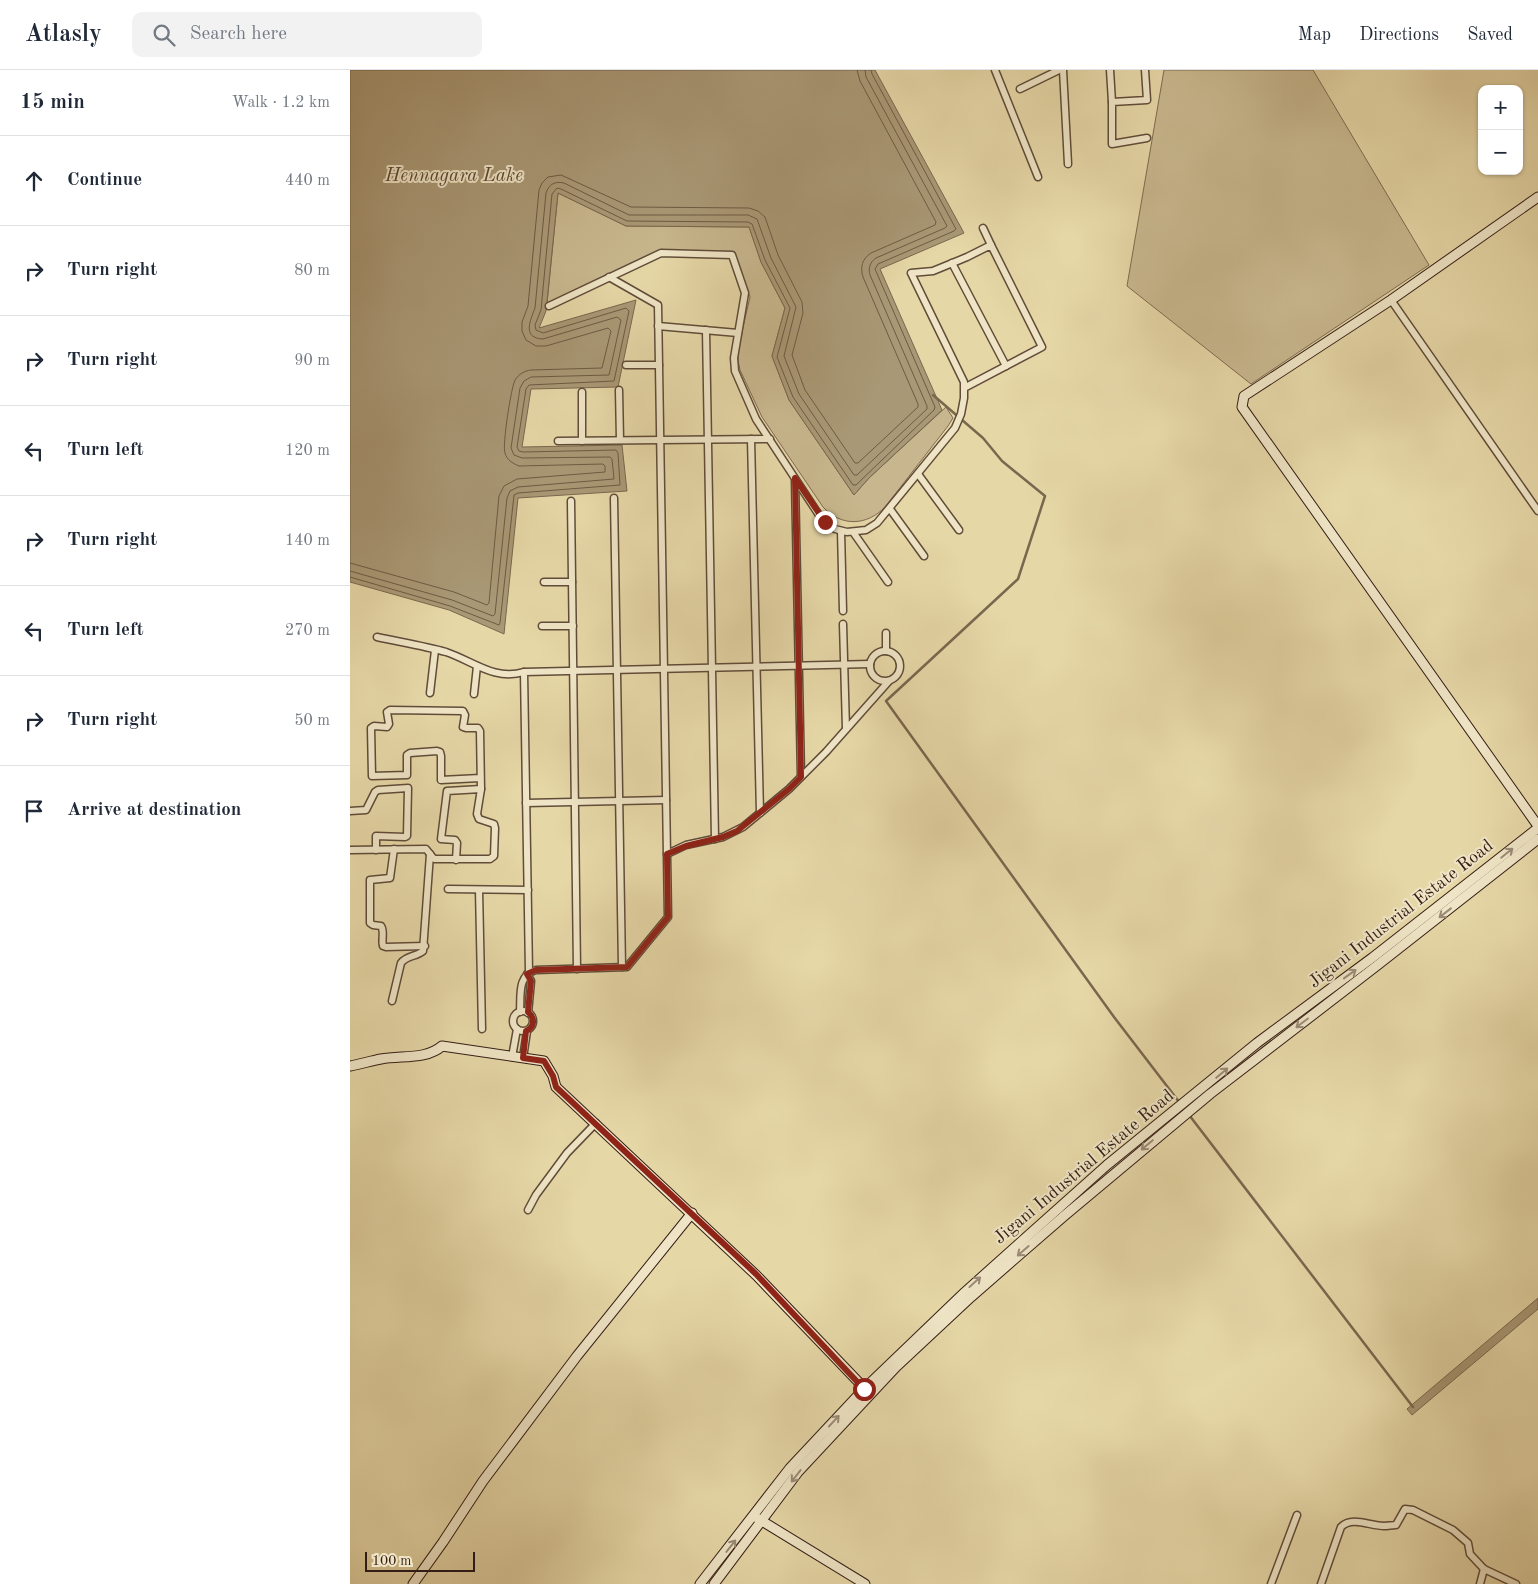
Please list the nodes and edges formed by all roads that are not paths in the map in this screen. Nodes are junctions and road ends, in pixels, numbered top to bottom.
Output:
1 (995, 70) edge
2 (1059, 70) edge
3 (1063, 70) edge
4 (1110, 70) edge
5 (1145, 70) edge
6 (1020, 89) dead end
7 (1112, 102) junction
8 (1147, 138) dead end
9 (1068, 164) dead end
10 (1038, 176) dead end
11 (1538, 197) edge
12 (983, 228) dead end
13 (991, 245) junction
14 (952, 263) junction
15 (609, 277) dead end
16 (1391, 300) junction
17 (549, 306) dead end
18 (658, 326) junction
19 (706, 330) junction
20 (738, 333) junction
21 (626, 365) dead end
22 (659, 365) junction
23 (1006, 366) junction
24 (964, 388) junction
25 (619, 390) dead end
26 (582, 392) dead end
27 (770, 439) junction
28 (582, 440) junction
29 (620, 440) junction
30 (660, 440) junction
31 (708, 440) junction
32 (751, 440) junction
33 (558, 441) dead end
34 (918, 474) junction
35 (795, 478) junction
36 (614, 498) dead end
37 (571, 501) dead end
38 (890, 509) junction
39 (1538, 511) edge
40 (959, 530) dead end
41 (841, 531) junction
42 (853, 532) junction
43 (924, 556) dead end
44 (544, 582) dead end
45 (572, 582) junction
46 (888, 582) dead end
47 (843, 611) dead end
48 (843, 624) dead end
49 (542, 626) dead end
50 (573, 626) junction
51 (886, 634) dead end
52 (377, 637) dead end
53 (435, 650) junction
54 (886, 651) junction
55 (844, 664) junction
56 (870, 664) junction
57 (799, 665) junction
58 (477, 666) junction
59 (756, 666) junction
60 (664, 669) junction
61 (617, 670) junction
62 (574, 671) junction
63 (524, 672) junction
64 (889, 681) junction
65 (430, 693) dead end
66 (474, 694) dead end
67 (846, 729) junction
68 (407, 775) junction
69 (801, 777) junction
70 (480, 778) junction
71 (408, 788) junction
72 (481, 789) junction
73 (666, 800) junction
74 (619, 801) junction
75 (575, 802) junction
76 (526, 803) junction
77 (350, 810) edge
78 (760, 814) junction
79 (1538, 827) edge
80 (1538, 839) edge
81 (715, 840) junction
82 (394, 849) junction
83 (350, 850) edge
84 (376, 850) junction
85 (430, 854) junction
86 (667, 854) junction
87 (456, 860) junction
88 (448, 889) dead end
89 (479, 890) junction
90 (528, 890) junction
91 (425, 946) junction
92 (577, 968) junction
93 (622, 968) junction
94 (528, 973) junction
95 (392, 1001) dead end
96 (520, 1012) junction
97 (528, 1012) junction
98 (482, 1029) dead end
99 (517, 1029) junction
100 (526, 1031) junction
101 (512, 1057) junction
102 (523, 1058) junction
103 (350, 1066) edge
104 (1184, 1109) junction
105 (596, 1123) junction
106 (528, 1210) dead end
107 (692, 1213) junction
108 (868, 1392) junction
109 (1297, 1515) dead end
110 (753, 1516) junction
111 (762, 1520) junction
112 (1484, 1569) junction
113 (413, 1584) edge
114 (700, 1584) edge
115 (714, 1584) edge
116 (865, 1584) edge
117 (1271, 1584) edge
118 (1321, 1584) edge
119 (1480, 1584) edge
120 (1516, 1584) edge

1 - 10 street
2 - 6 street
3 - 9 street
4 - 7 street
5 - 7 street
7 - 8 street
11 - 16 street
12 - 13 street
13 - 14 street
13 - 23 street
14 - 23 street
14 - 24 street
15 - 18 street
16 - 39 street
16 - 79 street
17 - 20 street
18 - 19 street
18 - 22 street
19 - 20 street
19 - 31 street
20 - 27 street
21 - 22 street
22 - 30 street
23 - 24 street
24 - 34 street
25 - 29 street
26 - 28 street
27 - 32 street
27 - 35 street
28 - 29 street
28 - 33 street
29 - 30 street
30 - 31 street
30 - 60 street
31 - 32 street
31 - 81 street
32 - 59 street
34 - 38 street
34 - 40 street
35 - 41 street
35 - 57 street
36 - 61 street
37 - 45 street
38 - 42 street
38 - 43 street
41 - 42 street
41 - 47 street
42 - 46 street
44 - 45 street
45 - 50 street
48 - 55 street
49 - 50 street
50 - 62 street
51 - 54 street
52 - 53 street
53 - 58 street
53 - 65 street
54 - 56 street
54 - 64 street
55 - 56 street
55 - 57 street
55 - 67 street
56 - 64 street
57 - 59 street
57 - 69 street
58 - 63 street
58 - 66 street
59 - 60 street
59 - 78 street
60 - 61 street
60 - 73 street
61 - 62 street
61 - 74 street
62 - 63 street
62 - 75 street
63 - 76 street
64 - 67 street
67 - 69 street
68 - 70 street
68 - 70 street
68 - 71 street
69 - 78 street
70 - 72 street
71 - 77 street
71 - 84 street
72 - 87 street
72 - 87 street
73 - 74 street
73 - 86 street
74 - 75 street
74 - 93 street
75 - 76 street
75 - 92 street
76 - 90 street
78 - 81 street
104 -> 79 street, Jigani Industrial Estate Road
80 -> 104 street, Jigani Industrial Estate Road
81 - 86 street
82 - 84 street
82 - 85 street
82 - 91 street
83 - 84 street
85 - 87 street
85 - 91 street
86 - 93 street
88 - 89 street
89 - 90 street
89 - 98 street
90 - 94 street
91 - 95 street
92 - 93 street
92 - 94 street
94 - 96 street
94 - 97 street
96 - 97 street
96 - 99 street
97 - 100 street
99 - 100 street
99 - 101 street
100 - 102 street
101 - 102 street
101 - 103 street
102 - 105 street
104 - 108 street, Jigani Industrial Estate Road
105 - 106 street
105 - 107 street
107 - 108 street
107 - 113 street
110 -> 108 street, Jigani Industrial Estate Road
108 -> 111 street, Jigani Industrial Estate Road
109 - 117 street
110 - 111 street
114 -> 110 street, Jigani Industrial Estate Road
111 - 115 street, Jigani Industrial Estate Road
111 - 116 street
112 - 118 street
112 - 119 street
112 - 120 street

